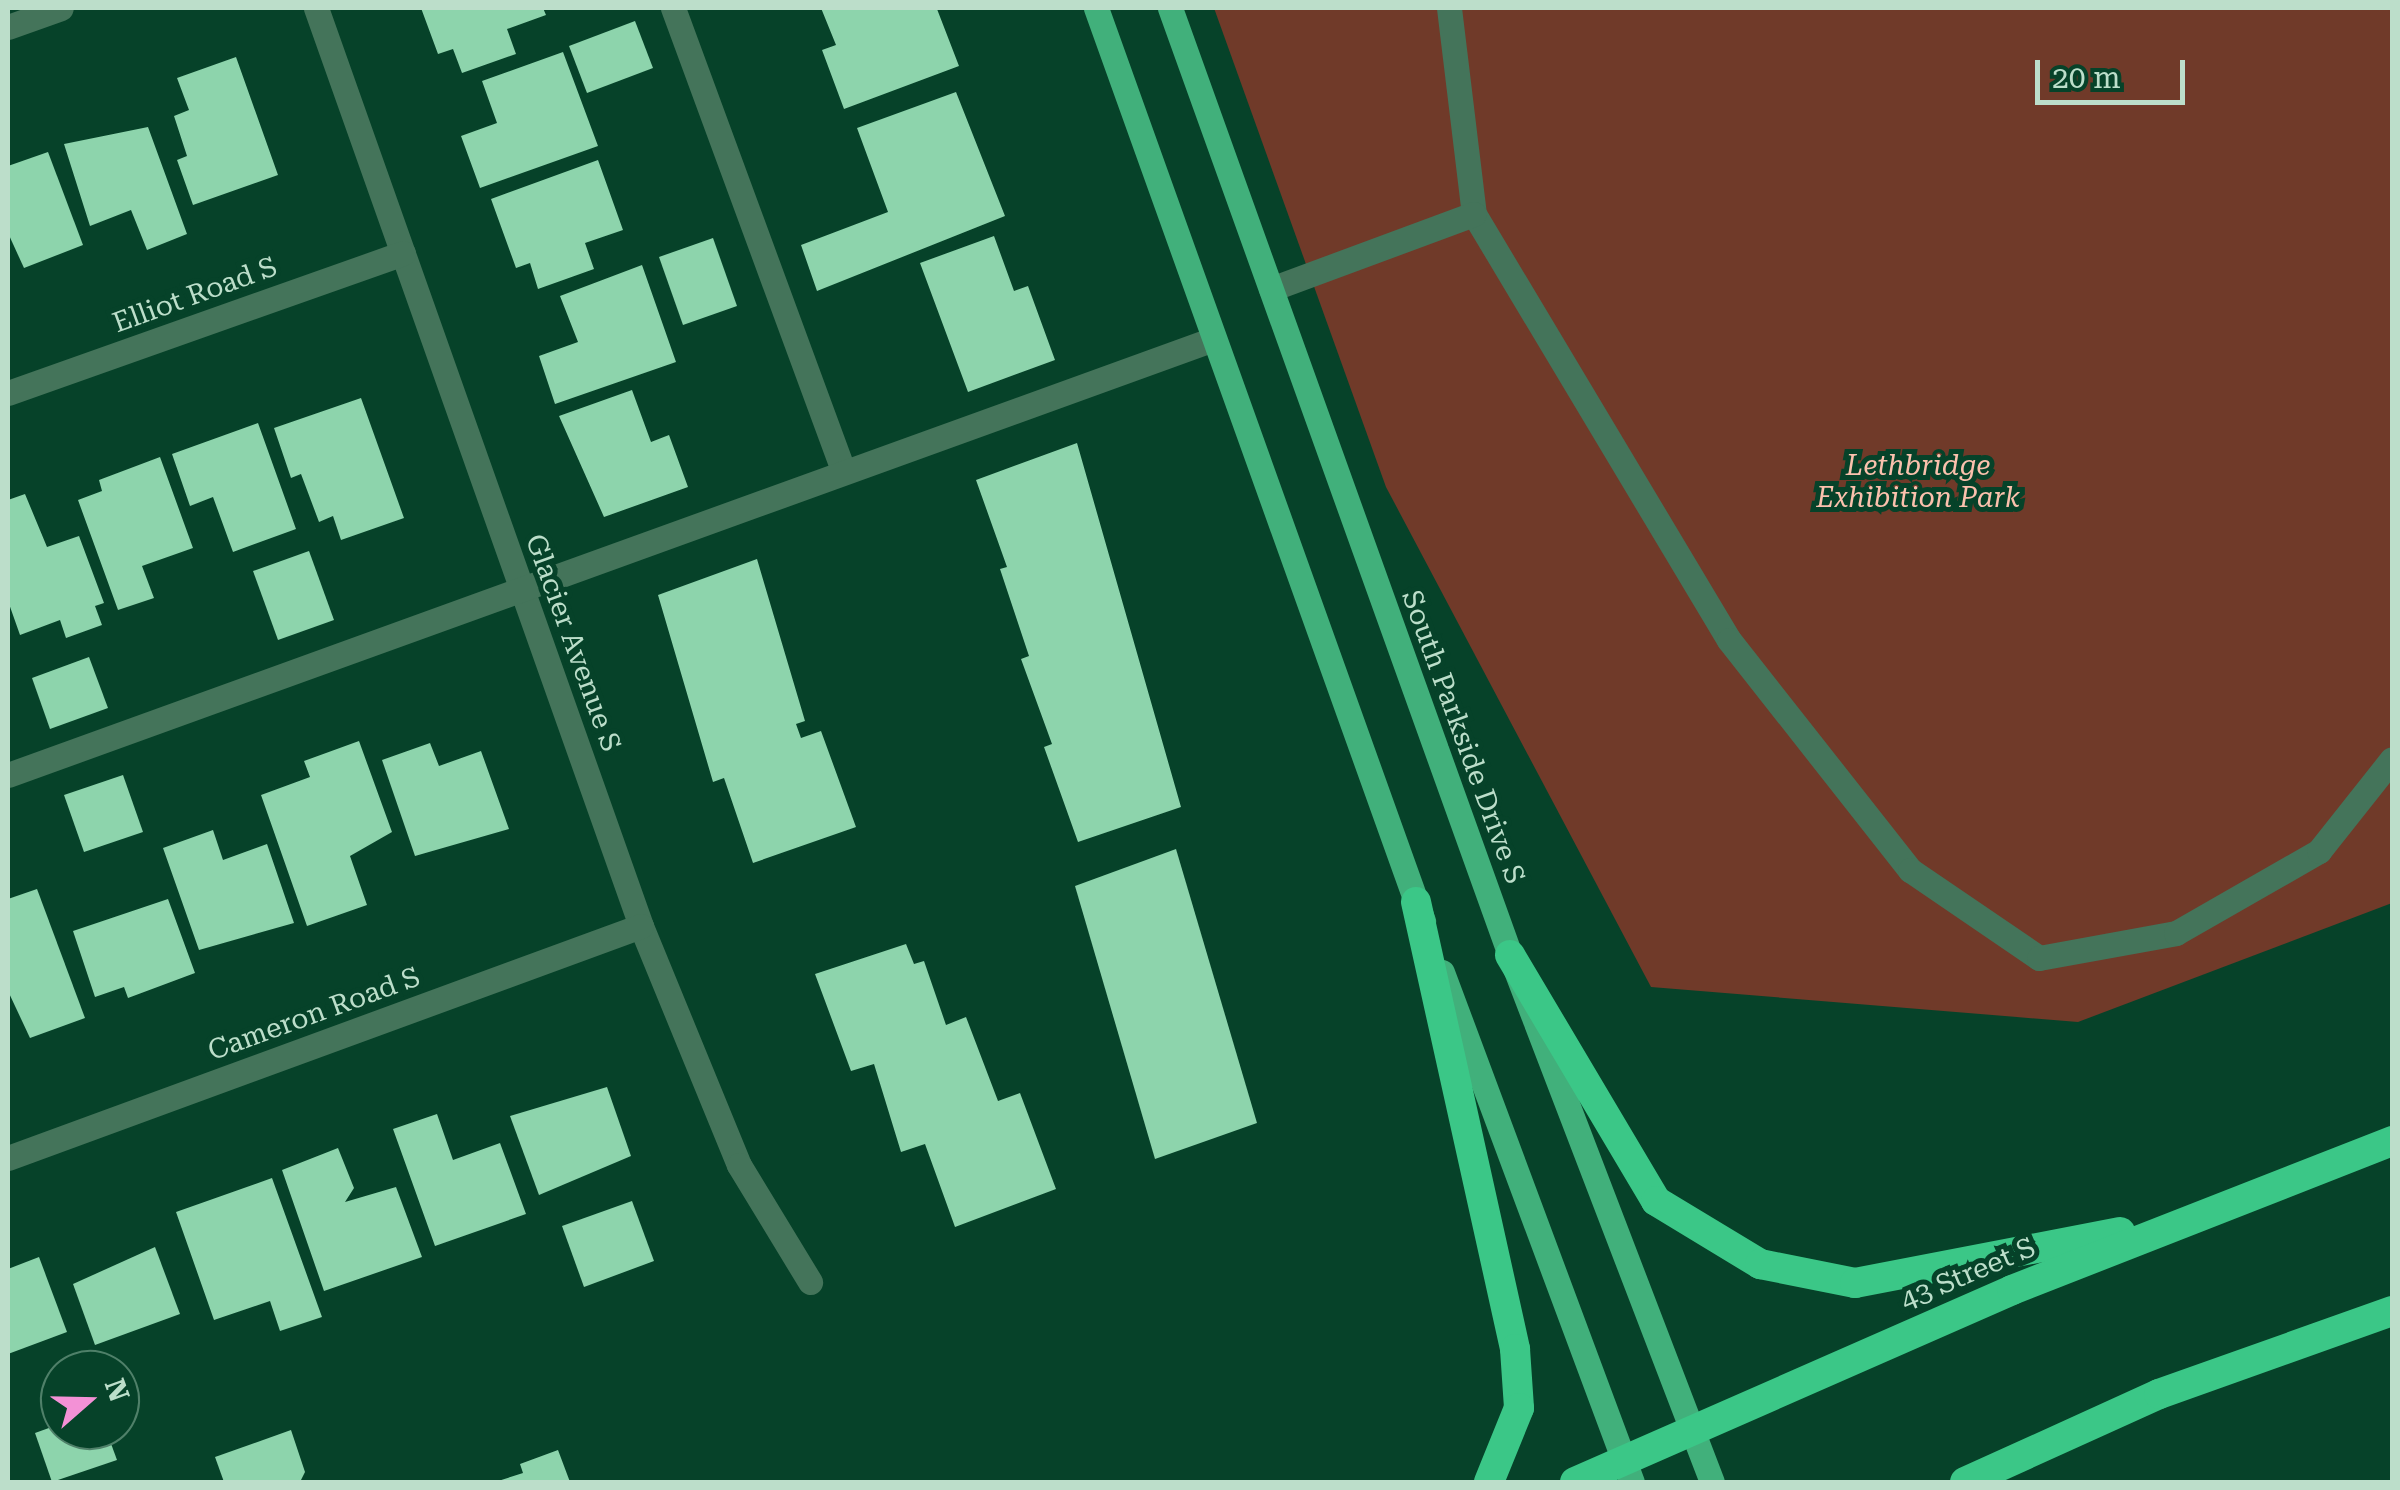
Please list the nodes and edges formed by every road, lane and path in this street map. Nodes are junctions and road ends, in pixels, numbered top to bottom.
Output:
1 (61, 8) edge
2 (316, 8) edge
3 (673, 8) edge
4 (1096, 8) edge
5 (1170, 8) edge
6 (1450, 8) edge
7 (8, 27) edge
8 (1474, 214) junction
9 (403, 253) junction
10 (1271, 290) junction
11 (1214, 339) junction
12 (8, 393) edge
13 (843, 469) junction
14 (522, 591) junction
15 (2392, 759) edge
16 (8, 775) edge
17 (1416, 902) junction
18 (642, 926) junction
19 (1510, 955) junction
20 (2392, 1141) edge
21 (8, 1158) edge
22 (2196, 1216) junction
23 (810, 1282) dead end
24 (2392, 1311) edge
25 (1690, 1425) junction
26 (1628, 1470) edge
27 (1489, 1482) edge
28 (1575, 1482) edge
29 (1712, 1482) edge
30 (1965, 1482) edge

1 - 7 street
2 - 9 street, Glacier Avenue S
3 - 13 street
4 - 11 main road
5 - 10 main road, South Parkside Drive S
6 - 8 street
8 - 10 street
8 - 15 street
9 - 12 street, Elliot Road S
9 - 14 street, Glacier Avenue S
10 - 19 main road, South Parkside Drive S
11 - 13 street
11 - 17 main road
13 - 14 street
14 - 16 street
14 - 18 street, Glacier Avenue S
17 - 26 main road
17 - 27 highway
18 - 21 street, Cameron Road S
18 - 23 street, Glacier Avenue S
19 - 22 highway
19 - 25 main road, South Parkside Drive S
20 - 22 highway, 43 Street S
22 - 25 highway, 43 Street S
24 - 30 highway
25 - 26 highway, 43 Street S
25 - 29 main road, South Parkside Drive S
26 - 28 highway, 43 Street S

